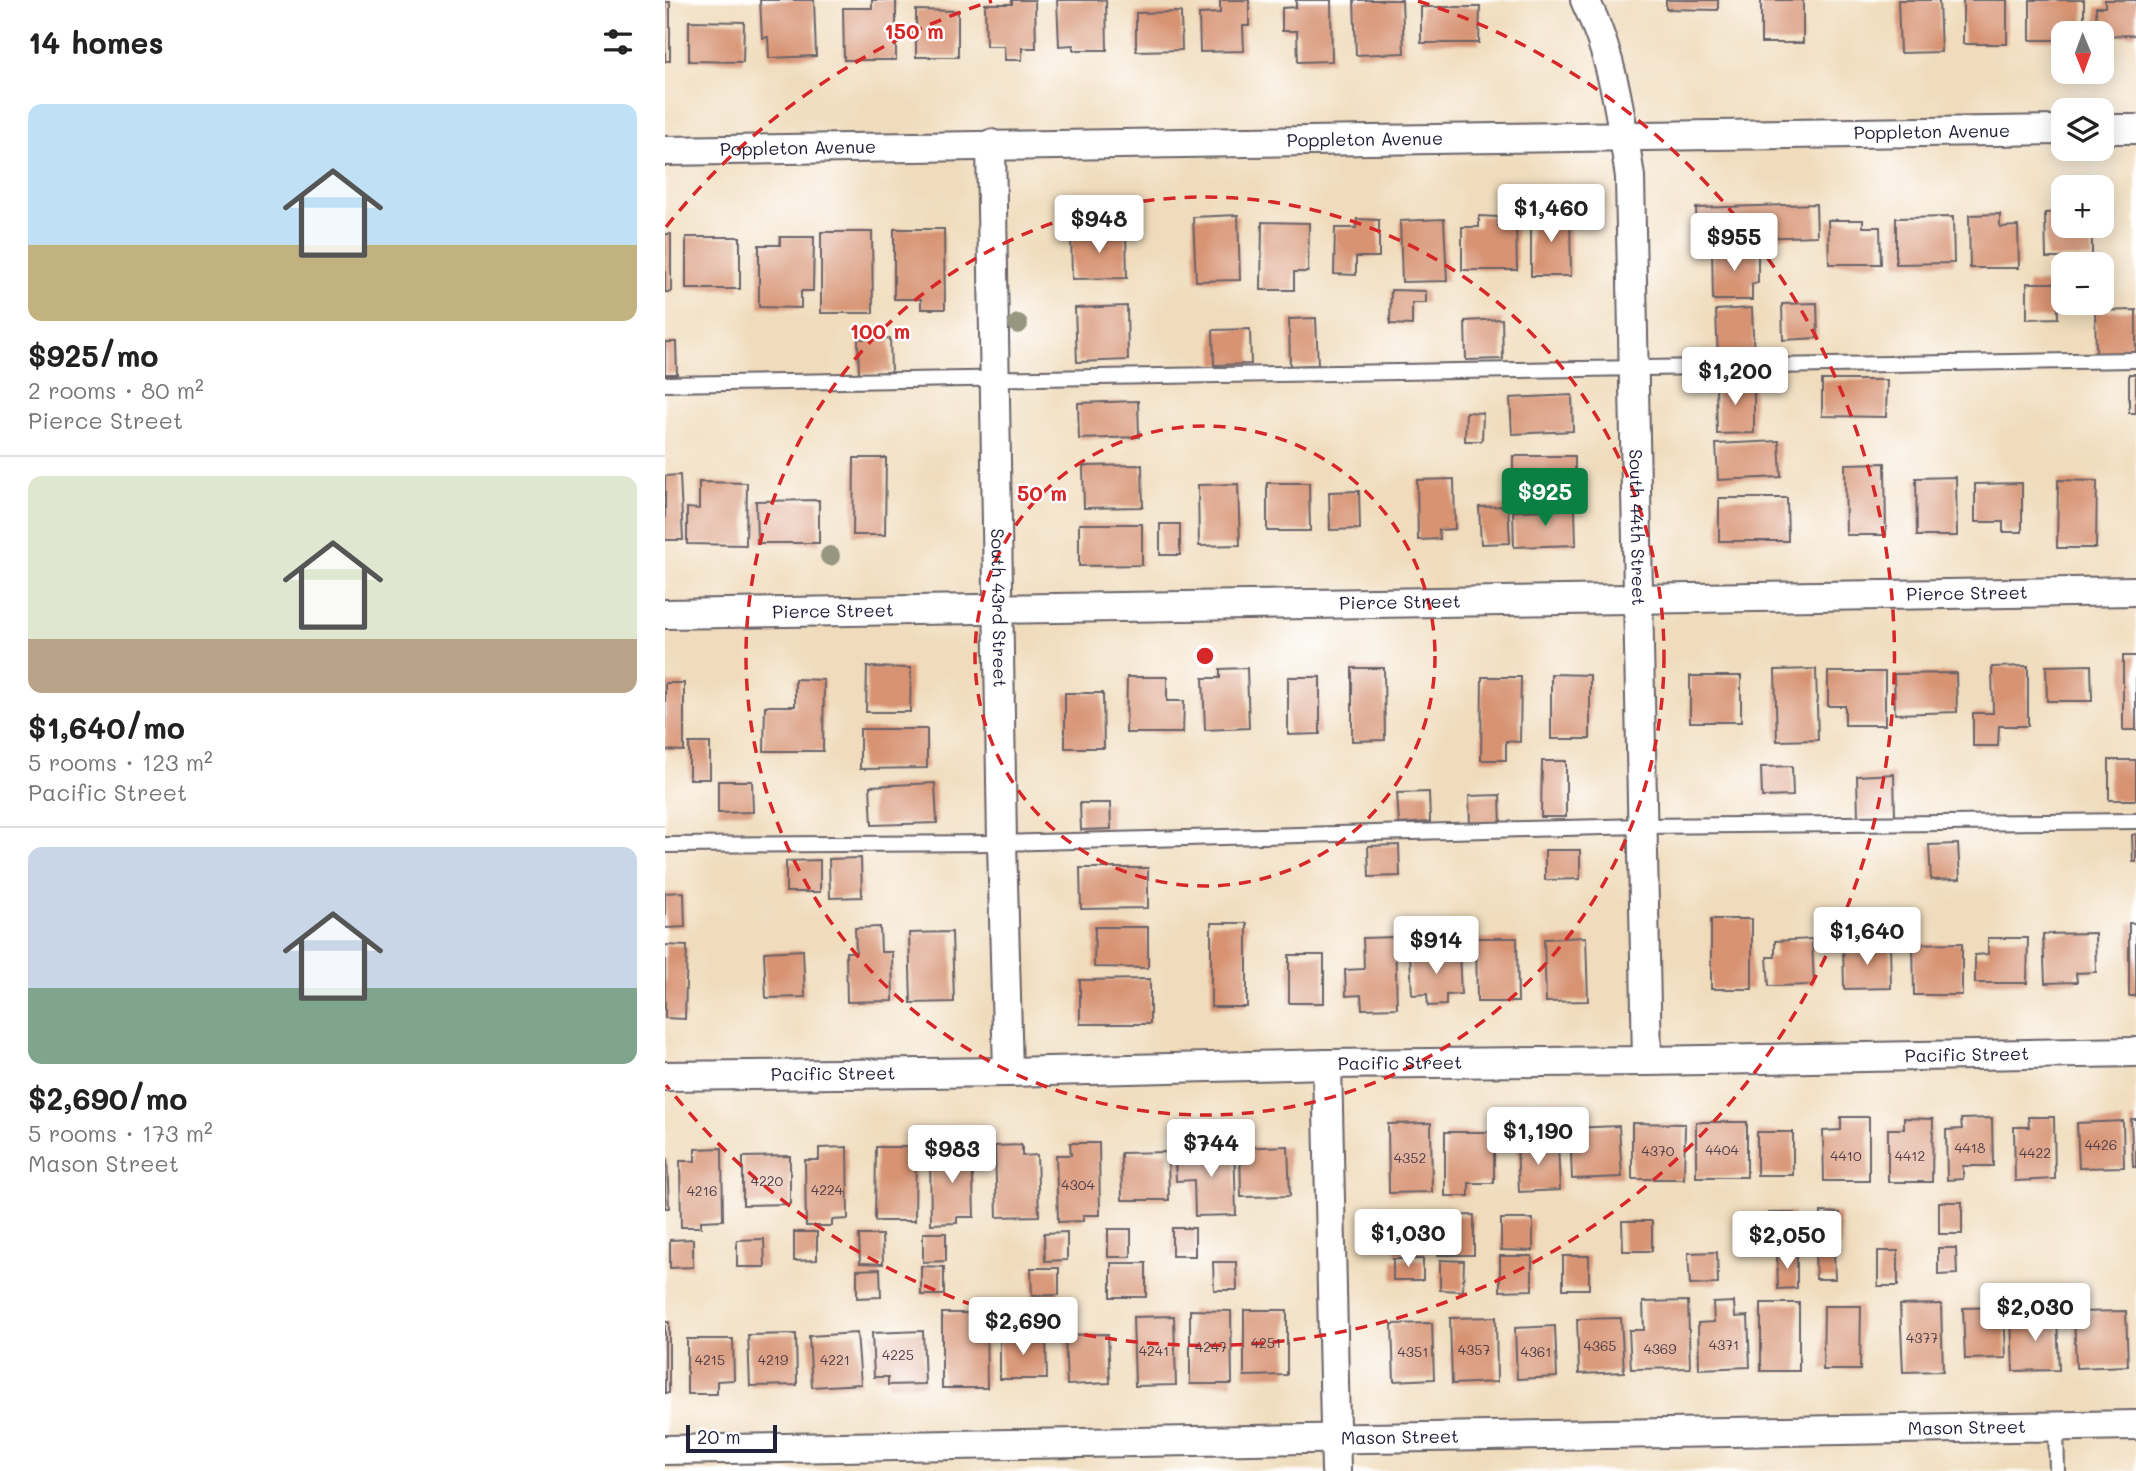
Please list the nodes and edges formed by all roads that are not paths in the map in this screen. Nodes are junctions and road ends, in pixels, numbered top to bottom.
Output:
1 (1585, 0) edge
2 (2114, 129) edge
3 (2136, 129) edge
4 (2051, 130) edge
5 (1624, 137) junction
6 (991, 144) junction
7 (665, 151) edge
8 (2136, 360) edge
9 (1633, 368) junction
10 (995, 377) junction
11 (665, 384) edge
12 (2136, 591) edge
13 (1638, 599) junction
14 (998, 609) junction
15 (665, 614) edge
16 (2136, 821) edge
17 (1642, 826) junction
18 (1002, 843) junction
19 (665, 845) edge
20 (2136, 1052) edge
21 (1647, 1061) junction
22 (1327, 1065) junction
23 (1008, 1072) junction
24 (665, 1076) edge
25 (2136, 1424) edge
26 (2056, 1426) junction
27 (1335, 1437) junction
28 (665, 1450) edge
29 (1336, 1471) edge
30 (2057, 1471) edge

1 - 5 street, South 44th Street
2 - 3 street
4 - 5 street, Poppleton Avenue
5 - 6 street, Poppleton Avenue
5 - 9 street, South 44th Street
6 - 7 street, Poppleton Avenue
6 - 10 street, South 43rd Street
8 - 9 lane
9 - 10 lane
9 - 13 street, South 44th Street
10 - 11 lane
10 - 14 street, South 43rd Street
12 - 13 street, Pierce Street
13 - 14 street, Pierce Street
13 - 17 street, South 44th Street
14 - 15 street, Pierce Street
14 - 18 street, South 43rd Street
16 - 17 lane
17 - 18 lane
17 - 21 street, South 44th Street
18 - 19 lane
18 - 23 street, South 43rd Street
20 - 21 street, Pacific Street
21 - 22 street, Pacific Street
22 - 23 street, Pacific Street
22 - 27 street
23 - 24 street, Pacific Street
25 - 26 street, Mason Street
26 - 27 street, Mason Street
26 - 30 lane
27 - 28 street, Mason Street
27 - 29 street

